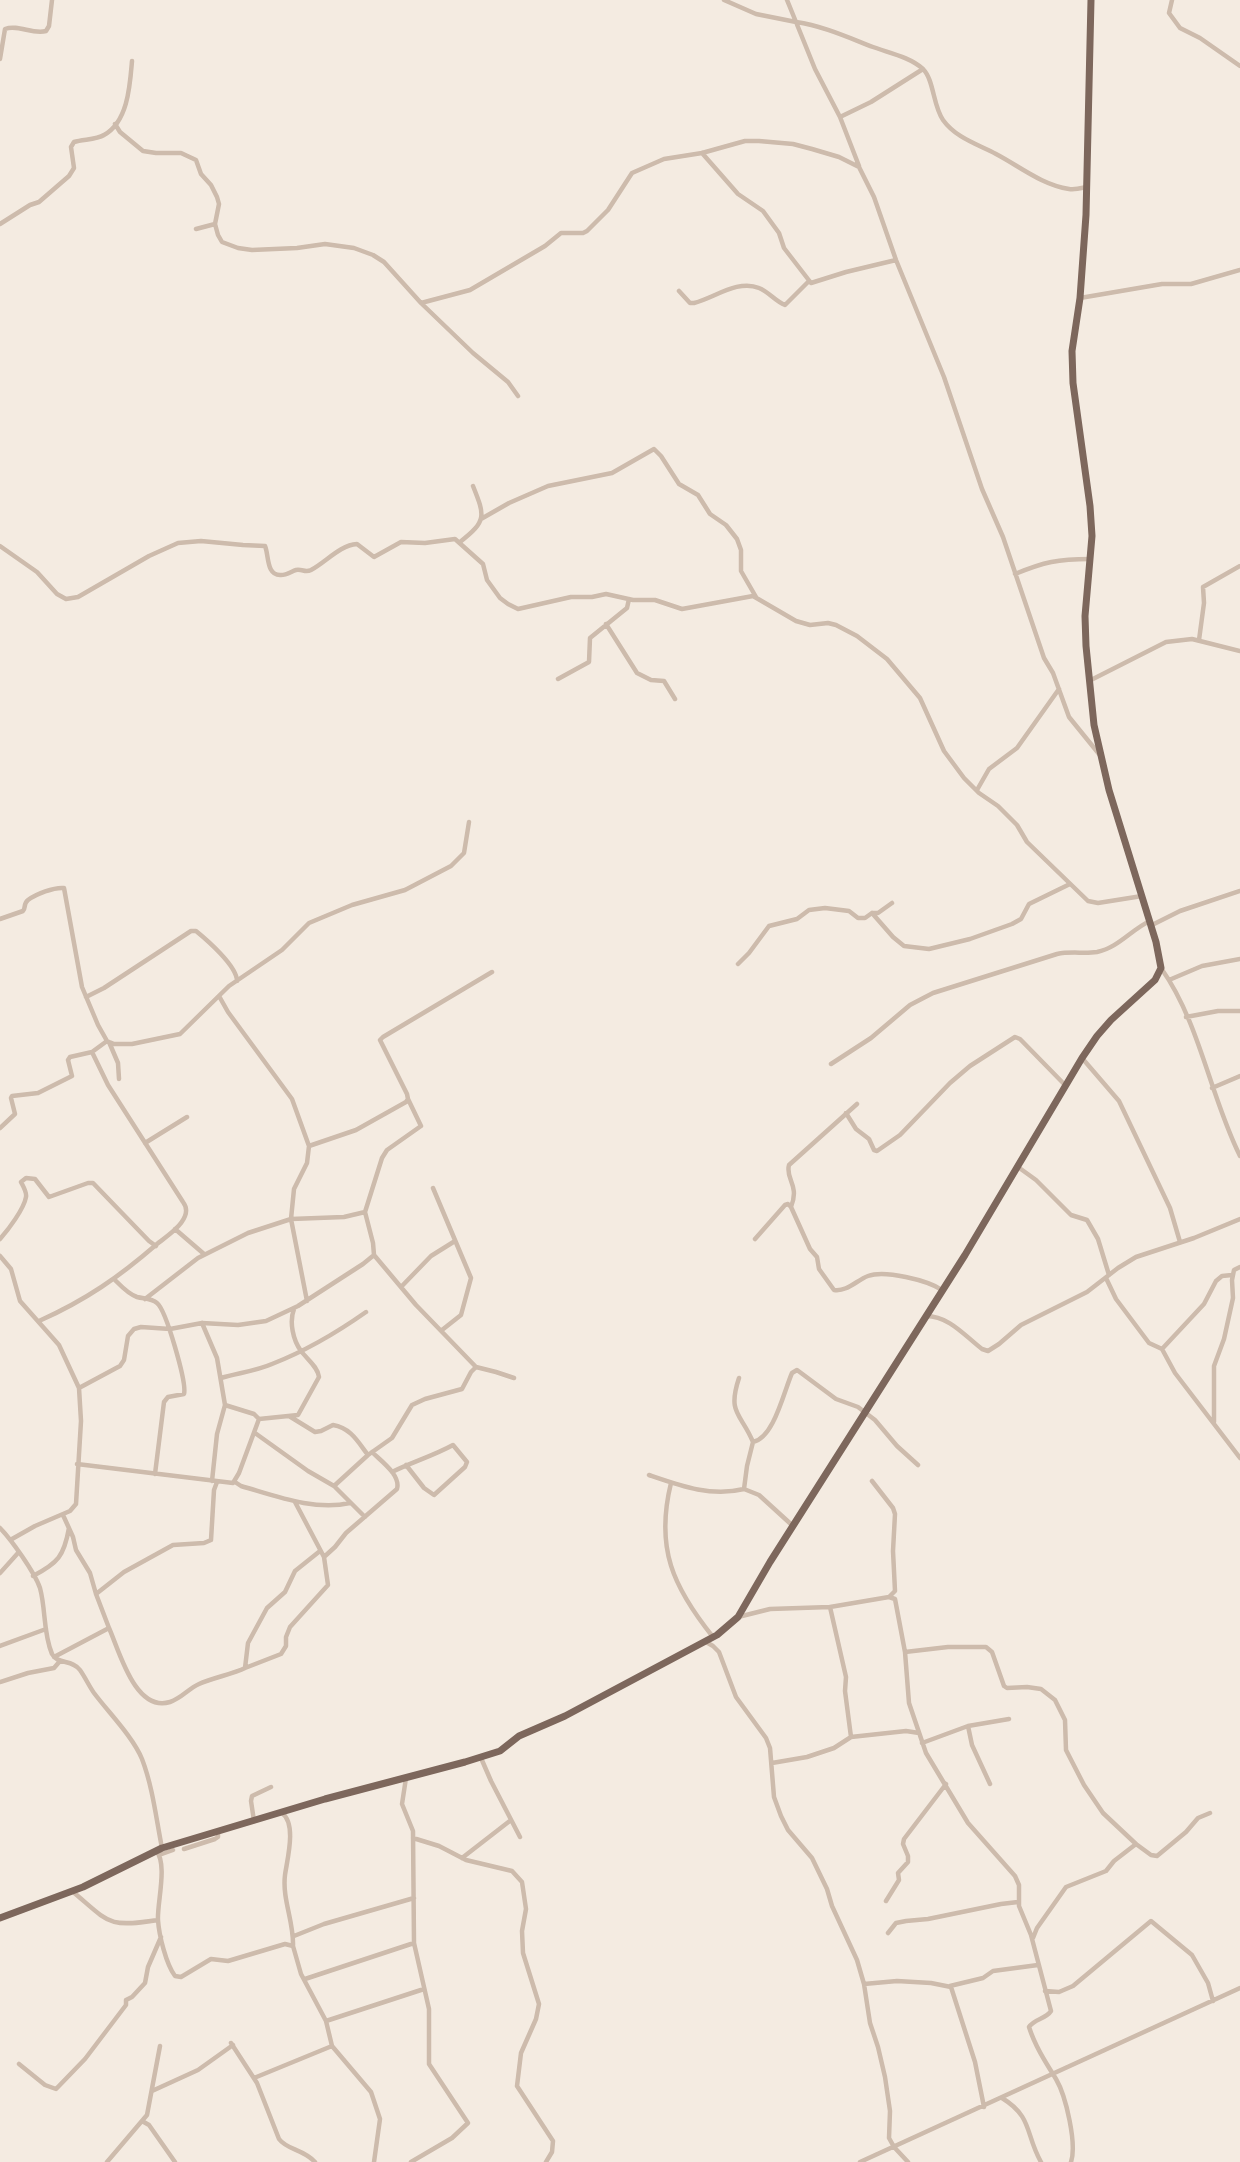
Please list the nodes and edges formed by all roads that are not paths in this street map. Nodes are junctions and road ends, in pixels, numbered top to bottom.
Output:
1 (52, 0) edge
2 (724, 0) edge
3 (787, 0) edge
4 (1091, 0) edge
5 (1172, 0) edge
6 (796, 22) junction
7 (0, 59) edge
8 (132, 61) dead end
9 (1240, 66) edge
10 (923, 69) junction
11 (840, 117) junction
12 (115, 124) junction
13 (702, 153) junction
14 (859, 167) junction
15 (1087, 187) junction
16 (0, 224) edge
17 (215, 224) junction
18 (196, 229) dead end
19 (896, 260) junction
20 (1240, 270) edge
21 (808, 282) junction
22 (679, 291) dead end
23 (1080, 298) junction
24 (421, 303) junction
25 (518, 396) dead end
26 (473, 486) dead end
27 (481, 519) junction
28 (460, 542) junction
29 (0, 546) edge
30 (1090, 560) junction
31 (1240, 566) edge
32 (1014, 574) junction
33 (756, 597) junction
34 (629, 598) junction
35 (606, 624) junction
36 (1199, 640) junction
37 (1240, 650) edge
38 (558, 679) dead end
39 (1089, 682) junction
40 (1059, 689) junction
41 (675, 699) dead end
42 (1101, 757) junction
43 (977, 790) junction
44 (469, 822) dead end
45 (1070, 884) junction
46 (1240, 891) edge
47 (1142, 896) junction
48 (892, 903) dead end
49 (872, 913) junction
50 (0, 919) edge
51 (1151, 923) junction
52 (1240, 959) edge
53 (738, 964) dead end
54 (1161, 968) junction
55 (492, 972) dead end
56 (1169, 980) junction
57 (237, 981) junction
58 (220, 996) junction
59 (86, 997) junction
60 (1240, 1011) edge
61 (1186, 1017) junction
62 (108, 1041) junction
63 (92, 1052) junction
64 (1082, 1058) junction
65 (831, 1064) dead end
66 (1240, 1076) edge
67 (119, 1079) dead end
68 (1066, 1086) junction
69 (1212, 1088) junction
70 (408, 1099) junction
71 (857, 1104) dead end
72 (846, 1113) junction
73 (187, 1117) dead end
74 (0, 1128) edge
75 (145, 1143) junction
76 (309, 1146) junction
77 (1240, 1156) edge
78 (1018, 1166) junction
79 (433, 1188) dead end
80 (791, 1207) junction
81 (365, 1212) junction
82 (291, 1219) junction
83 (1240, 1219) edge
84 (174, 1229) junction
85 (755, 1239) dead end
86 (0, 1240) edge
87 (455, 1241) junction
88 (1180, 1242) junction
89 (156, 1246) junction
90 (204, 1254) junction
91 (374, 1255) junction
92 (0, 1256) edge
93 (1240, 1267) edge
94 (1232, 1275) junction
95 (1108, 1277) junction
96 (115, 1280) junction
97 (401, 1287) junction
98 (942, 1290) junction
99 (145, 1299) junction
100 (307, 1301) junction
101 (294, 1309) junction
102 (366, 1312) dead end
103 (926, 1316) junction
104 (39, 1321) junction
105 (202, 1323) junction
106 (170, 1329) junction
107 (442, 1330) junction
108 (1162, 1349) junction
109 (300, 1350) junction
110 (476, 1367) junction
111 (221, 1378) junction
112 (514, 1378) dead end
113 (739, 1378) dead end
114 (78, 1388) junction
115 (225, 1405) junction
116 (864, 1413) junction
117 (290, 1416) junction
118 (259, 1419) junction
119 (1214, 1422) junction
120 (255, 1433) junction
121 (753, 1442) junction
122 (370, 1454) junction
123 (1240, 1458) edge
124 (77, 1464) junction
125 (406, 1465) junction
126 (918, 1465) dead end
127 (392, 1472) junction
128 (156, 1474) junction
129 (649, 1475) dead end
130 (212, 1481) junction
131 (872, 1481) dead end
132 (217, 1482) junction
133 (235, 1482) junction
134 (671, 1483) junction
135 (334, 1486) junction
136 (744, 1488) junction
137 (295, 1502) junction
138 (350, 1503) junction
139 (63, 1515) junction
140 (365, 1517) junction
141 (793, 1526) junction
142 (0, 1528) edge
143 (69, 1528) junction
144 (12, 1539) junction
145 (320, 1551) junction
146 (18, 1553) junction
147 (324, 1557) junction
148 (0, 1573) edge
149 (34, 1576) junction
150 (96, 1594) junction
151 (889, 1597) junction
152 (830, 1607) junction
153 (738, 1617) junction
154 (109, 1628) junction
155 (46, 1629) junction
156 (714, 1637) junction
157 (706, 1642) junction
158 (0, 1646) edge
159 (905, 1652) junction
160 (54, 1657) junction
161 (60, 1661) junction
162 (245, 1668) junction
163 (0, 1682) edge
164 (1009, 1719) dead end
165 (968, 1726) junction
166 (919, 1733) junction
167 (851, 1737) junction
168 (922, 1742) junction
169 (481, 1758) junction
170 (772, 1763) junction
171 (406, 1778) junction
172 (946, 1784) junction
173 (990, 1784) dead end
174 (271, 1787) dead end
175 (1210, 1813) dead end
176 (277, 1814) junction
177 (511, 1820) junction
178 (254, 1821) junction
179 (218, 1831) junction
180 (520, 1837) dead end
181 (413, 1838) junction
182 (1136, 1844) junction
183 (184, 1849) dead end
184 (173, 1850) dead end
185 (159, 1851) junction
186 (462, 1858) junction
187 (72, 1891) junction
188 (414, 1898) junction
189 (886, 1901) dead end
190 (1018, 1902) junction
191 (0, 1918) edge
192 (158, 1920) junction
193 (888, 1933) dead end
194 (294, 1936) junction
195 (161, 1937) junction
196 (1032, 1940) junction
197 (414, 1943) junction
198 (293, 1946) junction
199 (1038, 1964) junction
200 (305, 1979) junction
201 (864, 1984) junction
202 (950, 1986) junction
203 (1240, 1988) edge
204 (424, 1989) junction
205 (1045, 1991) junction
206 (1213, 2001) junction
207 (326, 2021) junction
208 (160, 2046) dead end
209 (332, 2046) junction
210 (19, 2064) dead end
211 (1052, 2075) junction
212 (254, 2078) junction
213 (152, 2092) junction
214 (1002, 2098) junction
215 (984, 2107) junction
216 (142, 2122) junction
217 (894, 2147) junction
218 (107, 2162) edge
219 (175, 2162) edge
220 (315, 2162) edge
221 (374, 2162) edge
222 (410, 2162) edge
223 (546, 2162) edge
224 (860, 2162) edge
225 (908, 2162) edge
226 (1041, 2162) edge
227 (1071, 2162) edge

1 - 7 street
2 - 6 street
3 - 6 street
4 - 15 main road
5 - 9 street
6 - 10 street
6 - 11 street
8 - 12 street
10 - 11 street
10 - 15 street
11 - 14 street
12 - 16 street
12 - 17 street
13 - 14 street
13 - 21 street
13 - 24 street
14 - 19 street
15 - 23 main road
17 - 18 street
17 - 24 street
19 - 21 street
19 - 32 street
20 - 23 street
21 - 22 street
23 - 30 main road
24 - 25 street
26 - 27 street
27 - 28 street
27 - 33 street
28 - 29 street
28 - 34 street
30 - 32 street
30 - 39 main road
31 - 36 street
32 - 40 street
33 - 34 street
33 - 43 street
34 - 35 street
35 - 38 street
35 - 41 street
36 - 37 street
36 - 39 street
39 - 42 main road
40 - 42 street
40 - 43 street
42 - 47 main road
43 - 45 street
44 - 57 street
45 - 47 street
45 - 49 street
46 - 51 street
47 - 51 main road
48 - 49 street
49 - 53 street
50 - 59 street
51 - 54 main road
51 - 65 street
52 - 56 street
54 - 56 street
54 - 64 main road
55 - 70 street
56 - 61 street
57 - 58 street
57 - 59 street
58 - 62 street
58 - 76 street
59 - 62 street
60 - 61 street
61 - 69 street
62 - 63 street
62 - 67 street
63 - 74 street
63 - 75 street
64 - 68 main road
64 - 88 street
66 - 69 street
68 - 72 street
68 - 78 main road
69 - 77 street
70 - 76 street
70 - 81 street
71 - 72 street
72 - 80 street
73 - 75 street
75 - 84 street
76 - 82 street
78 - 95 street
78 - 98 main road
79 - 87 street
80 - 85 street
80 - 98 street
81 - 82 street
81 - 91 street
82 - 90 street
82 - 100 street
83 - 88 street
84 - 89 street
84 - 90 street
86 - 89 street
87 - 97 street
87 - 107 street
88 - 95 street
89 - 96 street
90 - 99 street
91 - 97 street
91 - 100 street
92 - 104 street
93 - 94 street
94 - 108 street
94 - 119 street
95 - 103 street
95 - 108 street
96 - 99 street
96 - 104 street
97 - 107 street
98 - 103 main road
99 - 106 street
100 - 101 street
101 - 105 street
101 - 109 street
102 - 109 street
103 - 116 main road
104 - 114 street
105 - 106 street
105 - 111 street
106 - 114 street
106 - 128 street
107 - 110 street
108 - 119 street
109 - 111 street
109 - 117 street
110 - 112 street
110 - 122 street
111 - 115 street
113 - 121 street
114 - 124 street
115 - 118 street
115 - 130 street
116 - 121 street
116 - 126 street
116 - 141 main road
117 - 118 street
117 - 122 street
118 - 120 street
119 - 123 street
120 - 133 street
120 - 135 street
121 - 136 street
122 - 127 street
122 - 135 street
124 - 128 street
124 - 139 street
125 - 125 street
125 - 127 street
127 - 140 street
128 - 130 street
129 - 134 street
130 - 132 street
131 - 151 street
132 - 133 street
132 - 150 street
133 - 137 street
134 - 136 street
134 - 156 street
135 - 138 street
136 - 141 street
137 - 138 street
137 - 145 street
138 - 140 street
139 - 143 street
139 - 144 street
140 - 147 street
141 - 153 main road
142 - 144 street
143 - 149 street
143 - 150 street
144 - 146 street
145 - 147 street
145 - 162 street
146 - 148 street
146 - 149 street
147 - 162 street
149 - 155 street
150 - 154 street
151 - 152 street
151 - 159 street
152 - 153 street
152 - 167 street
153 - 156 main road
154 - 160 street
154 - 162 street
155 - 158 street
155 - 160 street
156 - 157 main road
157 - 169 main road
157 - 170 street
159 - 166 street
159 - 182 street
160 - 161 street
161 - 163 street
161 - 185 street
164 - 165 street
165 - 168 street
165 - 173 street
166 - 167 street
166 - 168 street
167 - 170 street
168 - 172 street
169 - 171 main road
169 - 177 street
170 - 201 street
171 - 176 main road
171 - 181 street
172 - 189 street
172 - 190 street
174 - 178 street
175 - 182 street
176 - 178 main road
176 - 194 street
177 - 180 street
177 - 186 street
178 - 179 main road
179 - 183 street
179 - 185 main road
181 - 186 street
181 - 188 street
182 - 196 street
184 - 185 street
185 - 187 main road
185 - 192 street
186 - 223 street
187 - 191 main road
187 - 192 street
188 - 194 street
188 - 197 street
190 - 193 street
190 - 196 street
192 - 195 street
194 - 198 street
195 - 198 street
195 - 210 street
196 - 199 street
197 - 200 street
197 - 204 street
198 - 200 street
199 - 202 street
199 - 205 street
200 - 207 street
201 - 202 street
201 - 217 street
202 - 215 street
203 - 206 street
204 - 207 street
204 - 222 street
205 - 206 street
205 - 211 street
206 - 211 street
207 - 209 street
208 - 213 street
209 - 212 street
209 - 221 street
211 - 214 street
211 - 227 street
212 - 213 street
212 - 220 street
213 - 216 street
214 - 215 street
214 - 226 street
215 - 217 street
216 - 218 street
216 - 219 street
217 - 224 street
217 - 225 street

